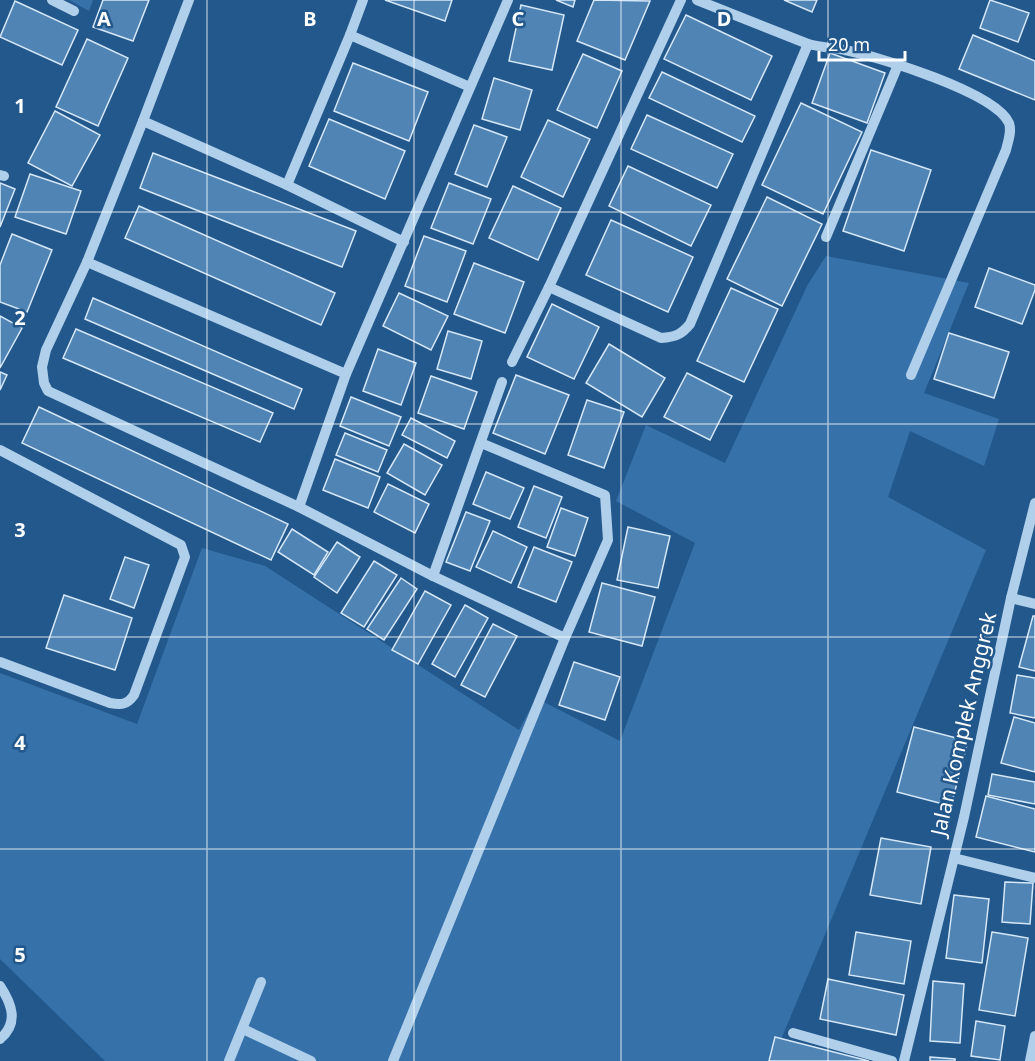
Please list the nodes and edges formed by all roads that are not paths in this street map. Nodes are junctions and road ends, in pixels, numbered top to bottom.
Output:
1 (52, 0) edge
2 (189, 0) edge
3 (363, 0) edge
4 (508, 0) edge
5 (681, 0) edge
6 (697, 0) edge
7 (74, 11) dead end
8 (350, 35) junction
9 (808, 44) junction
10 (898, 65) junction
11 (470, 87) junction
12 (143, 121) junction
13 (287, 185) junction
14 (826, 237) dead end
15 (404, 242) junction
16 (87, 262) junction
17 (549, 287) junction
18 (512, 363) dead end
19 (346, 374) junction
20 (911, 375) dead end
21 (502, 382) dead end
22 (481, 443) junction
23 (0, 450) edge
24 (1035, 503) edge
25 (299, 507) junction
26 (433, 576) junction
27 (1011, 598) junction
28 (1035, 604) edge
29 (565, 638) junction
30 (0, 662) edge
31 (954, 858) junction
32 (1035, 878) edge
33 (261, 982) dead end
34 (0, 986) edge
35 (243, 1029) junction
36 (793, 1033) dead end
37 (1035, 1036) edge
38 (0, 1039) edge
39 (229, 1061) edge
40 (311, 1061) edge
41 (393, 1061) edge
42 (892, 1061) edge
43 (904, 1061) edge
44 (1030, 1061) edge

1 - 7 street
2 - 12 street
3 - 8 street
4 - 11 street
5 - 17 street
6 - 9 street
8 - 11 street
8 - 13 street
9 - 10 street
9 - 17 street
10 - 14 street
10 - 20 street
11 - 15 street
12 - 13 street
12 - 16 street
13 - 15 street
15 - 19 street
16 - 19 street
16 - 25 street
17 - 18 street
19 - 25 street
21 - 22 street
22 - 26 street
22 - 29 street
23 - 30 street
24 - 27 street, Jalan Komplek Anggrek
25 - 26 street
26 - 29 street
27 - 28 street, Jalan Komplek Anggrek
27 - 31 street, Jalan Komplek Anggrek
29 - 41 street
31 - 32 street, Jalan Komplek Anggrek
31 - 43 street, Jalan Komplek Anggrek
33 - 35 street
34 - 38 street
35 - 39 street
35 - 40 street
36 - 42 street
37 - 44 street

